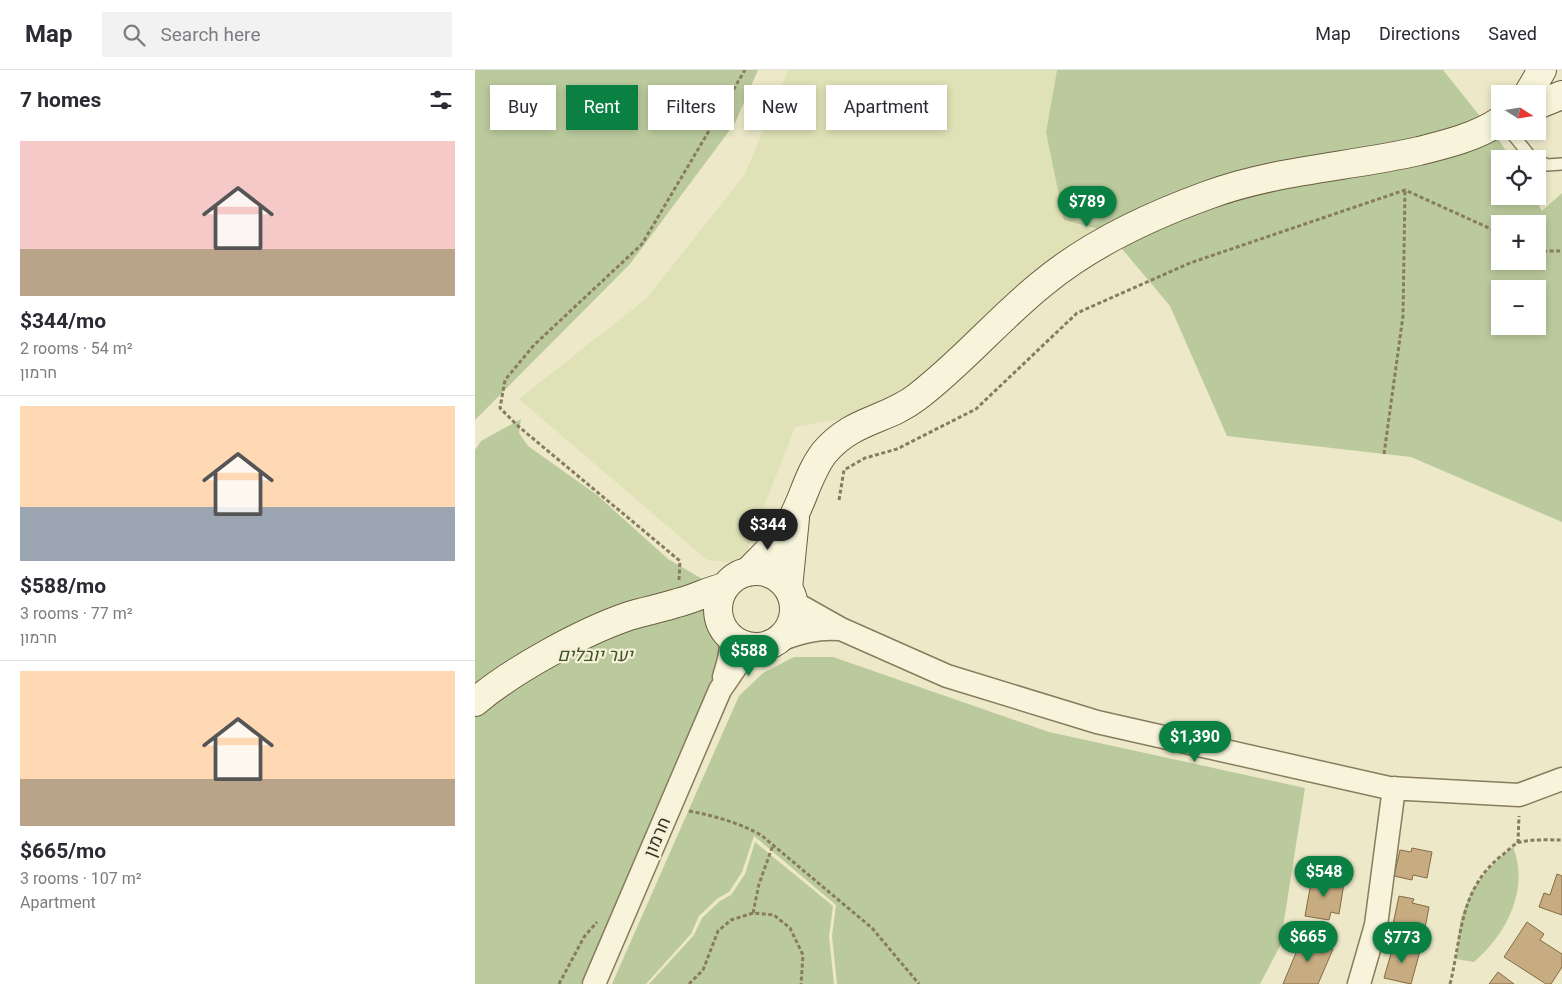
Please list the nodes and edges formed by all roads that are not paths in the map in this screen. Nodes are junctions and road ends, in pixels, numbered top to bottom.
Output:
1 (1542, 70) edge
2 (1557, 70) edge
3 (1562, 76) edge
4 (1534, 85) edge
5 (1562, 95) edge
6 (1546, 101) edge
7 (1491, 127) edge
8 (1517, 140) edge
9 (1524, 150) edge
10 (1546, 164) edge
11 (1562, 164) edge
12 (796, 511) junction
13 (748, 572) junction
14 (725, 587) junction
15 (790, 595) junction
16 (679, 603) junction
17 (841, 629) junction
18 (726, 633) junction
19 (770, 644) junction
20 (720, 690) junction
21 (475, 702) edge
22 (1562, 779) edge
23 (1395, 788) junction
24 (594, 984) edge
25 (1359, 984) edge

1 - 4 street
2 - 3 street
5 - 6 street
7 - 12 street
8 - 9 lane
10 - 11 lane
12 - 13 street
12 - 15 street
13 - 14 street
13 - 15 street
14 - 16 street
14 - 18 street
15 - 17 street
15 - 19 street
16 - 18 street
16 - 21 street
17 - 19 street
17 - 23 street
18 - 19 street
18 - 20 street
19 - 20 street
20 - 24 street, חרמון
22 - 23 street
23 - 25 street

